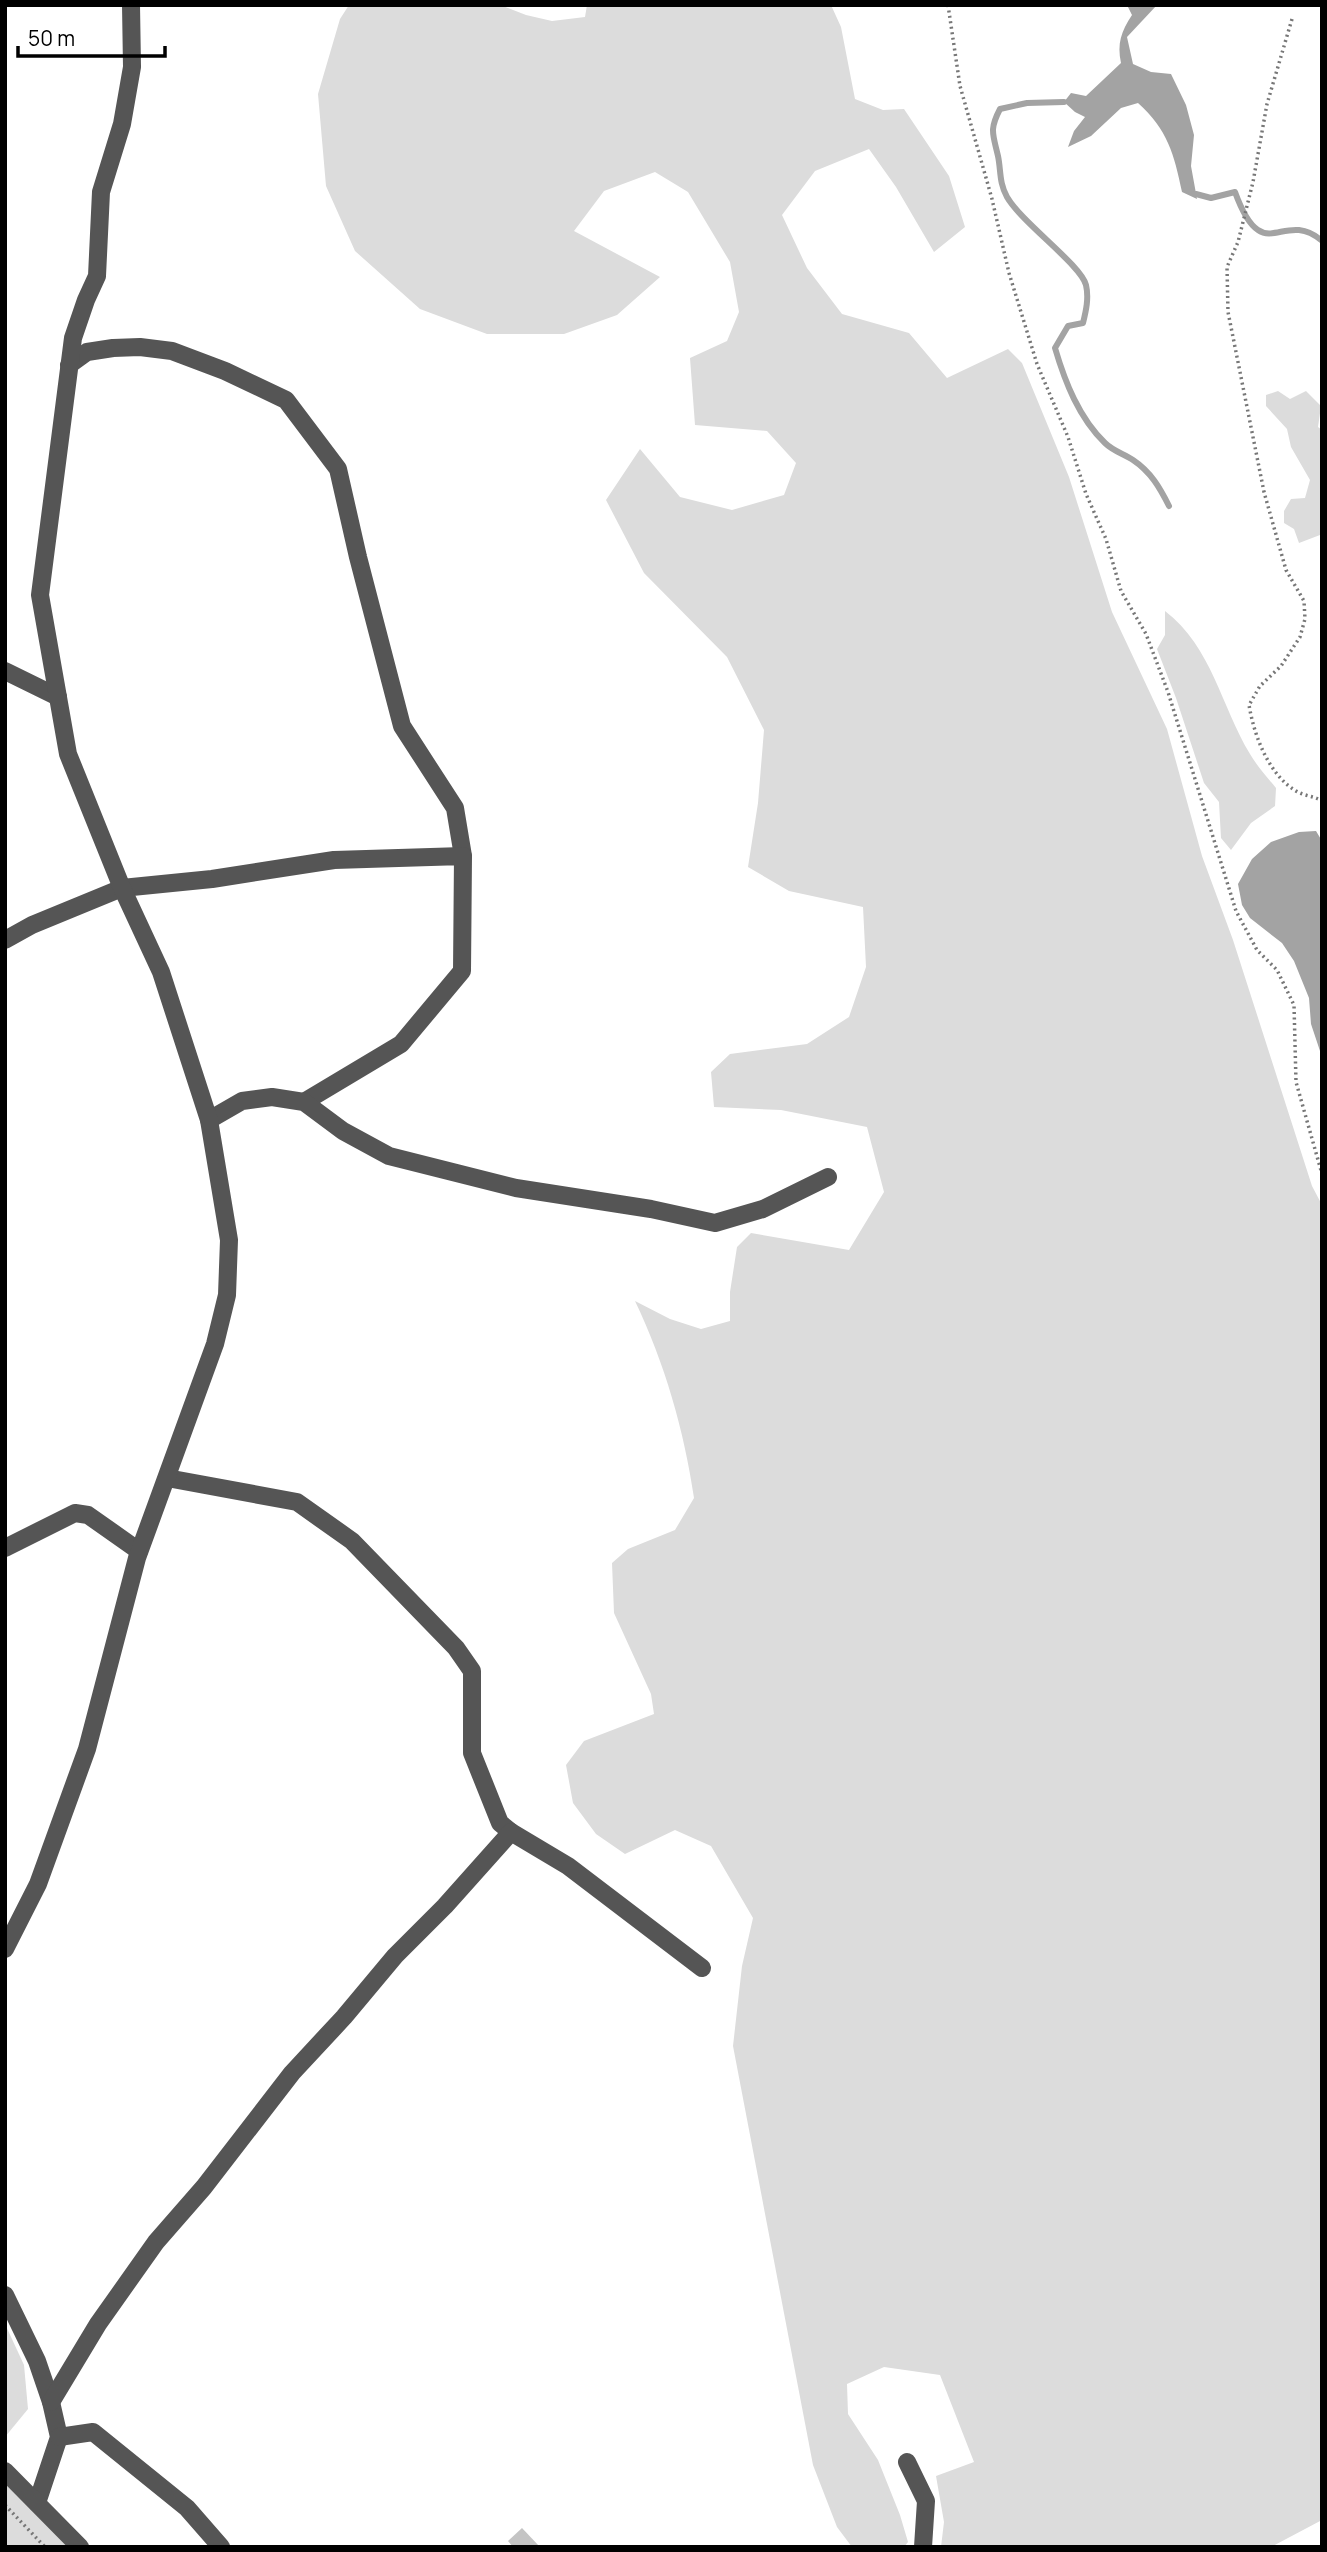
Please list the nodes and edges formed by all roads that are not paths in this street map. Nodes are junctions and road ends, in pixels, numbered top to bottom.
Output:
1 (131, 5) edge
2 (69, 365) junction
3 (5, 671) edge
4 (58, 697) junction
5 (463, 856) junction
6 (121, 888) junction
7 (5, 940) edge
8 (304, 1102) junction
9 (209, 1120) junction
10 (828, 1177) dead end
11 (167, 1478) junction
12 (5, 1548) edge
13 (139, 1551) junction
14 (511, 1832) junction
15 (5, 1949) edge
16 (702, 1968) dead end
17 (5, 2295) edge
18 (51, 2402) junction
19 (59, 2437) junction
20 (907, 2462) dead end
21 (5, 2471) edge
22 (37, 2503) junction
23 (80, 2547) edge
24 (221, 2547) edge
25 (923, 2547) edge

1 - 2 street
2 - 4 street
2 - 5 street
3 - 4 street
4 - 6 street
5 - 6 street
5 - 8 street
6 - 7 street
6 - 9 street
8 - 9 street
8 - 10 street
9 - 11 street
11 - 13 street
11 - 14 street
12 - 13 street
13 - 15 street
14 - 16 street
14 - 18 street
17 - 18 street
18 - 19 street
19 - 22 street
19 - 24 street
20 - 25 street
21 - 22 street
22 - 23 street

